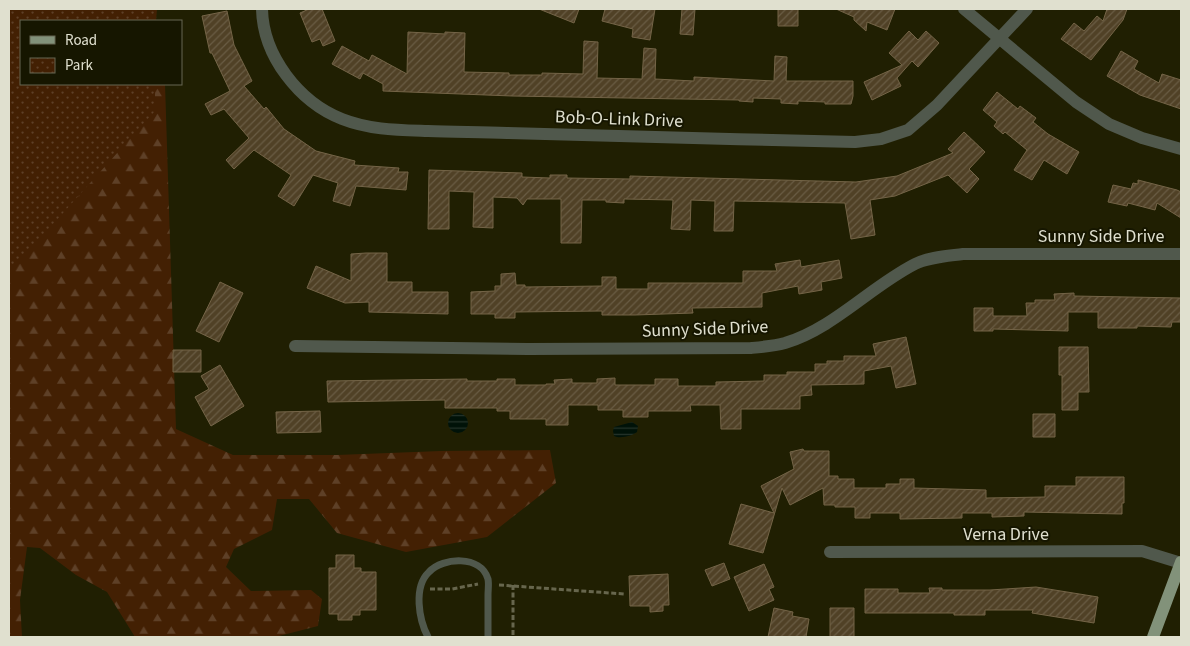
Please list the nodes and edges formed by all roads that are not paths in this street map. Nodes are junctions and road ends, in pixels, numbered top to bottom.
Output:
1 (262, 9) edge
2 (964, 9) edge
3 (1027, 9) edge
4 (1000, 39) junction
5 (1181, 149) edge
6 (1181, 254) edge
7 (295, 346) dead end
8 (830, 552) dead end
9 (1181, 562) edge
10 (428, 637) edge
11 (488, 637) edge
12 (1153, 637) edge

1 - 4 street, Bob-O-Link Drive
2 - 4 street
3 - 4 street, Bob-O-Link Drive
4 - 5 street
6 - 7 street, Sunny Side Drive
8 - 9 street, Verna Drive
9 - 12 main road
10 - 11 lane

